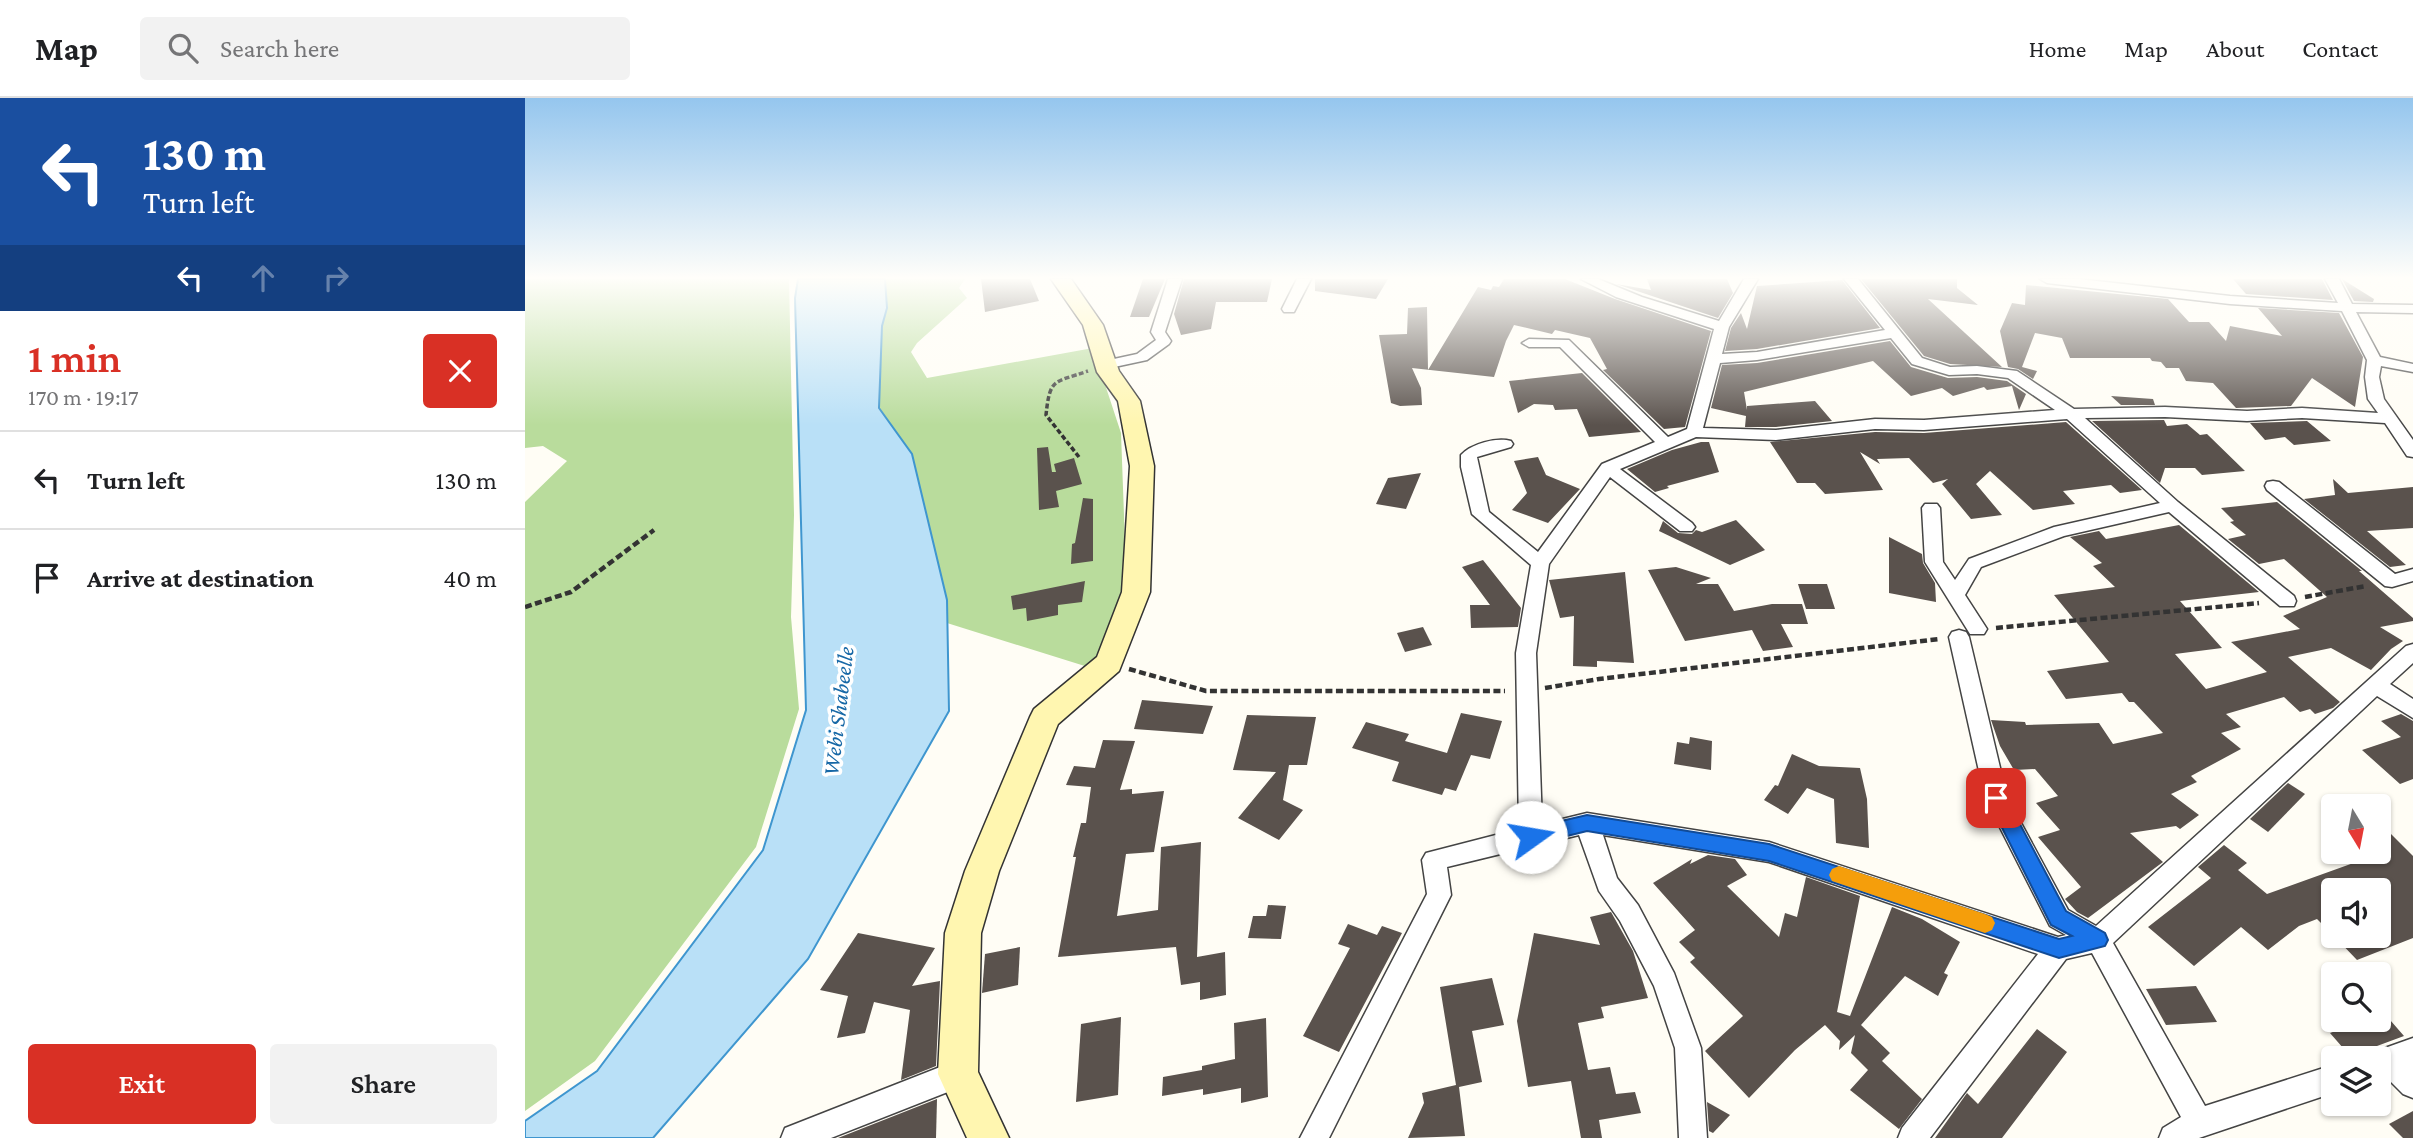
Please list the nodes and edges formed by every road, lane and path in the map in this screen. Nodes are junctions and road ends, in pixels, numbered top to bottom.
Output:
1 (1722, 327) edge
2 (1094, 328) edge
3 (1159, 328) edge
4 (1890, 328) edge
5 (2357, 328) edge
6 (1894, 333) junction
7 (1529, 343) dead end
8 (1716, 359) junction
9 (2374, 360) junction
10 (1105, 365) junction
11 (2413, 368) edge
12 (2071, 414) junction
13 (2387, 418) junction
14 (1694, 432) junction
15 (1665, 443) junction
16 (1505, 444) dead end
17 (2413, 452) edge
18 (1080, 457) dead end
19 (1608, 468) junction
20 (2273, 486) dead end
21 (2172, 506) junction
22 (1930, 508) dead end
23 (1686, 527) dead end
24 (654, 530) dead end
25 (1540, 564) junction
26 (2413, 575) edge
27 (1956, 594) junction
28 (2287, 601) dead end
29 (525, 607) edge
30 (2413, 651) edge
31 (1109, 663) junction
32 (2377, 686) junction
33 (1525, 691) junction
34 (2413, 710) edge
35 (1587, 823) junction
36 (1531, 837) junction
37 (2098, 940) junction
38 (2059, 949) junction
39 (2394, 1059) edge
40 (958, 1074) junction
41 (2321, 1083) edge
42 (2413, 1084) edge
43 (2199, 1122) junction
44 (796, 1138) edge
45 (988, 1138) edge
46 (1314, 1138) edge
47 (1693, 1138) edge
48 (1912, 1138) edge
49 (2173, 1138) edge

1 - 8 street
2 - 10 street
3 - 10 street
4 - 6 street
5 - 9 street
6 - 8 street
6 - 12 street
7 - 15 street
8 - 14 street
9 - 11 street
9 - 13 street
10 - 18 path
10 - 31 street
12 - 13 street
12 - 14 street
12 - 21 street
13 - 17 street
14 - 15 street
15 - 19 street
16 - 25 street
19 - 23 street
19 - 25 street
20 - 26 street
21 - 27 street
21 - 28 street
22 - 27 street
24 - 29 path
25 - 33 street
27 - 37 street
30 - 32 street
31 - 33 path
31 - 40 street
32 - 34 street
32 - 37 street
33 - 36 street
35 - 36 street
35 - 38 street
35 - 47 street
36 - 46 street
37 - 38 street
37 - 43 street
38 - 48 street
39 - 42 street
40 - 44 street
40 - 45 street
41 - 43 street
43 - 49 street

